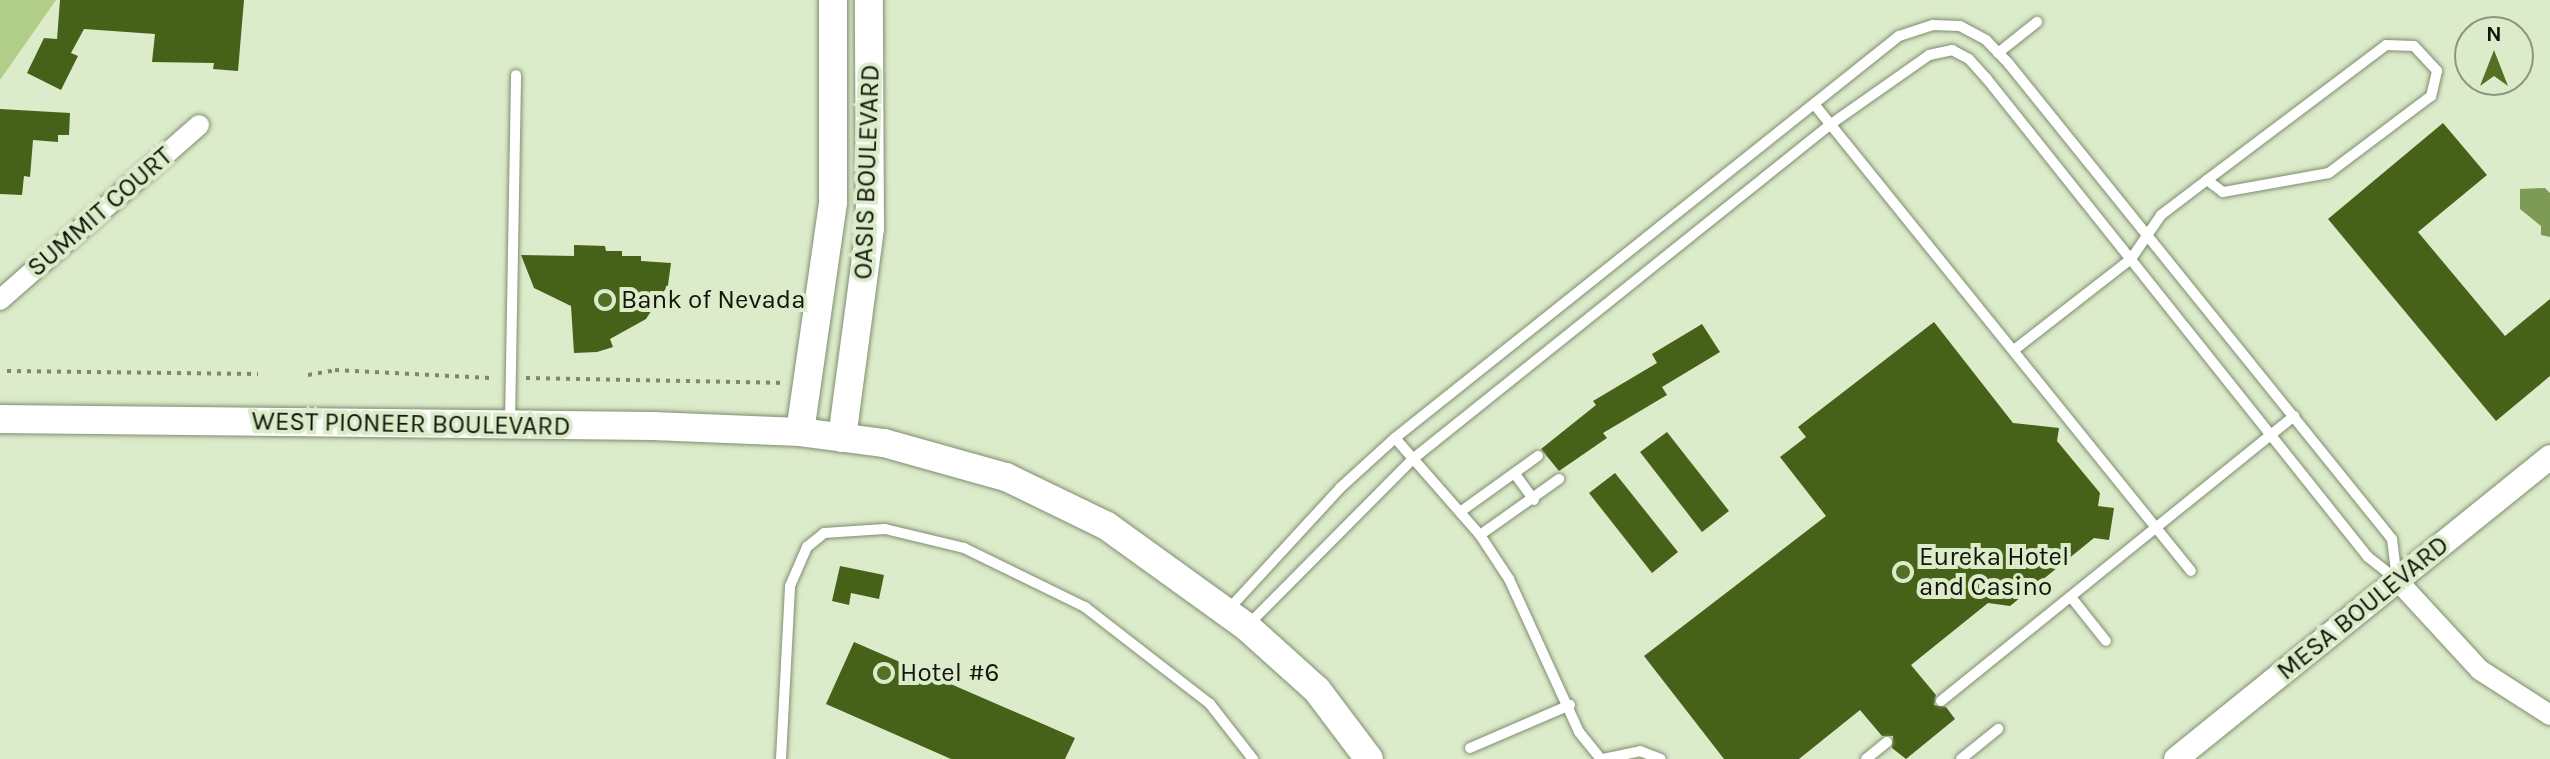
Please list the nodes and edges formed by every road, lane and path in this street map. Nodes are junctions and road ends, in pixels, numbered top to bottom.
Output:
1 (833, 0) edge
2 (869, 0) edge
3 (2037, 22) dead end
4 (1998, 53) junction
5 (516, 75) dead end
6 (1814, 104) junction
7 (1831, 124) junction
8 (199, 125) dead end
9 (2207, 180) junction
10 (2146, 233) junction
11 (2131, 259) junction
12 (0, 300) edge
13 (2014, 350) junction
14 (7, 371) dead end
15 (258, 374) dead end
16 (308, 375) dead end
17 (490, 378) dead end
18 (526, 378) dead end
19 (791, 383) dead end
20 (2294, 416) junction
21 (0, 419) edge
22 (510, 425) junction
23 (821, 435) junction
24 (2270, 436) junction
25 (1395, 438) junction
26 (1538, 456) dead end
27 (2550, 457) edge
28 (1414, 458) junction
29 (1515, 474) junction
30 (1559, 479) dead end
31 (1534, 500) junction
32 (1460, 512) junction
33 (2156, 527) junction
34 (1480, 535) junction
35 (2191, 571) dead end
36 (2397, 580) junction
37 (2071, 597) junction
38 (1237, 619) junction
39 (2106, 641) dead end
40 (1941, 701) dead end
41 (1570, 705) junction
42 (2550, 715) edge
43 (1998, 729) dead end
44 (1887, 742) dead end
45 (1470, 748) dead end
46 (1964, 758) edge
47 (781, 759) edge
48 (1253, 759) edge
49 (1369, 759) edge
50 (1602, 759) edge
51 (1661, 759) edge
52 (1866, 759) edge
53 (2176, 759) edge

1 - 23 main road, OASIS BOULEVARD
2 - 23 main road, OASIS BOULEVARD
3 - 4 lane
4 - 6 lane
4 - 10 lane
5 - 22 lane
6 - 7 lane
6 - 25 lane
7 - 11 lane
7 - 13 lane
7 - 28 lane
8 - 12 street, SUMMIT COURT
9 - 9 lane
9 - 10 lane
10 - 11 lane
10 - 20 lane
11 - 13 lane
11 - 24 lane
13 - 33 lane
14 - 15 path
16 - 17 path
18 - 19 path
20 - 24 lane
20 - 36 lane
21 - 22 main road, WEST PIONEER BOULEVARD
22 - 23 main road, WEST PIONEER BOULEVARD
23 - 38 main road, WEST PIONEER BOULEVARD
24 - 33 lane
24 - 36 lane
25 - 28 lane
25 - 38 lane
26 - 29 lane
27 - 36 street, MESA BOULEVARD
28 - 32 lane
28 - 38 lane
29 - 31 lane
29 - 32 lane
30 - 31 lane
31 - 34 lane
32 - 34 lane
33 - 35 lane
33 - 37 lane
34 - 41 lane
36 - 42 street
36 - 53 street, MESA BOULEVARD
37 - 39 lane
37 - 40 lane
38 - 49 main road, WEST PIONEER BOULEVARD
41 - 45 lane
41 - 50 lane
43 - 46 lane
44 - 52 lane
47 - 48 lane
50 - 51 lane

